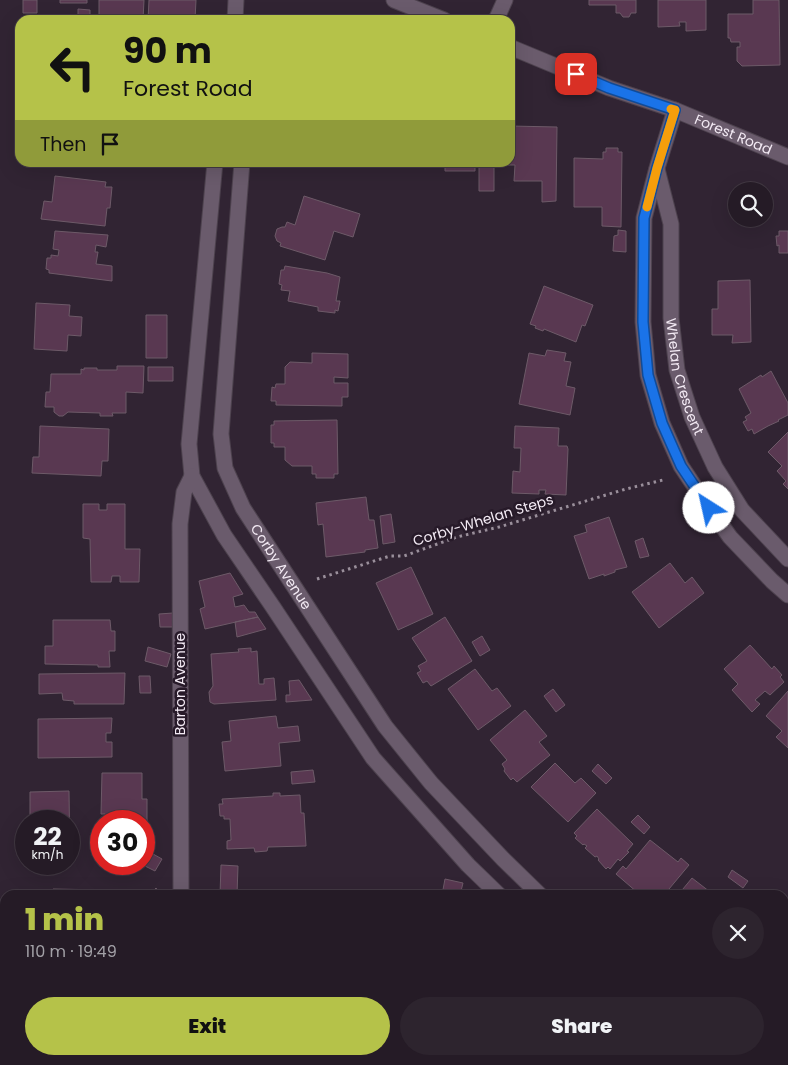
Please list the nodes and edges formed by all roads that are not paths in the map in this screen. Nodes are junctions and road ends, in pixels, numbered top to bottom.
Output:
1 (236, 0) edge
2 (394, 0) edge
3 (505, 0) edge
4 (235, 15) edge
5 (432, 15) edge
6 (498, 15) edge
7 (515, 49) edge
8 (675, 110) junction
9 (788, 157) edge
10 (215, 167) edge
11 (242, 167) edge
12 (657, 168) junction
13 (192, 476) junction
14 (788, 558) edge
15 (788, 595) edge
16 (181, 890) edge
17 (494, 890) edge
18 (535, 890) edge

1 - 4 street
2 - 5 street
3 - 6 street
7 - 8 street, Forest Road
8 - 9 street, Forest Road
8 - 12 street
10 - 13 street, Corby Avenue
11 - 18 street, Corby Avenue
12 - 14 street, Whelan Crescent
12 - 15 street
13 - 16 street, Barton Avenue
13 - 17 street, Corby Avenue

